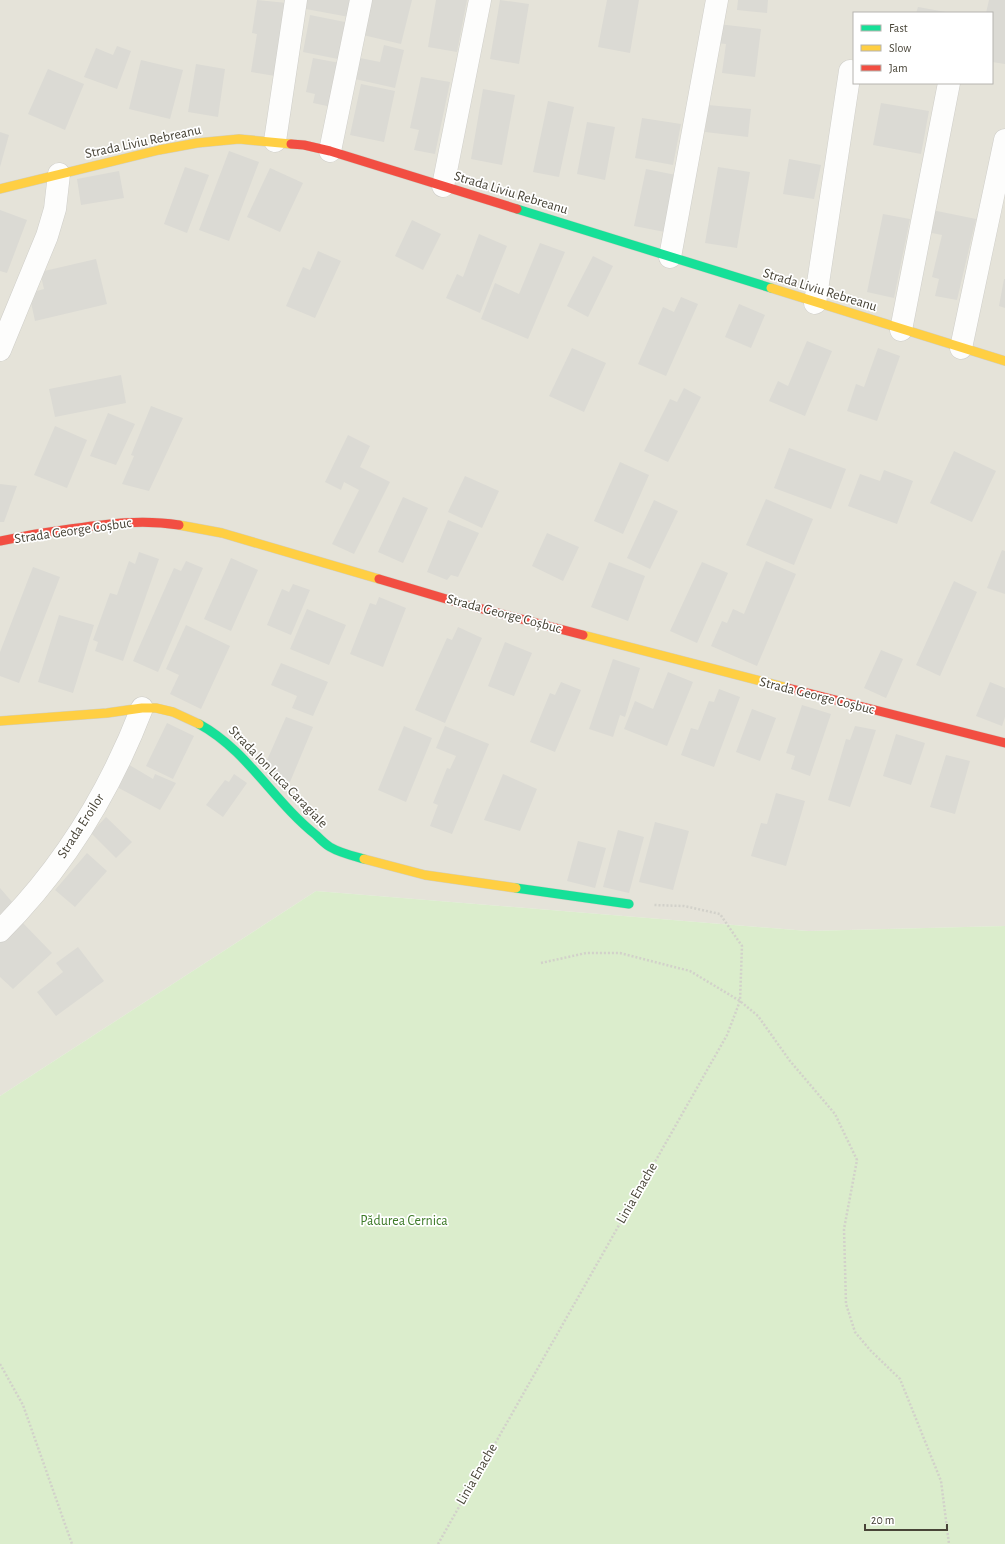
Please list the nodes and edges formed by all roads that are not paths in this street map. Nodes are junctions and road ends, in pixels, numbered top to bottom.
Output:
1 (296, 0) edge
2 (361, 0) edge
3 (480, 0) edge
4 (717, 0) edge
5 (850, 70) dead end
6 (949, 84) edge
7 (1005, 140) edge
8 (275, 141) junction
9 (330, 151) junction
10 (59, 174) junction
11 (443, 186) junction
12 (0, 189) edge
13 (670, 257) junction
14 (815, 303) junction
15 (901, 330) junction
16 (961, 348) junction
17 (0, 350) edge
18 (1005, 361) edge
19 (0, 541) edge
20 (142, 708) junction
21 (0, 721) edge
22 (1005, 743) edge
23 (629, 904) road end
24 (0, 931) edge

1 - 8 street
2 - 9 street
3 - 11 street
4 - 13 street
5 - 14 street
6 - 15 street
7 - 16 street
8 - 9 street, Strada Liviu Rebreanu
8 - 10 street, Strada Liviu Rebreanu
9 - 11 street, Strada Liviu Rebreanu
10 - 12 street, Strada Liviu Rebreanu
10 - 17 street
11 - 13 street, Strada Liviu Rebreanu
13 - 14 street, Strada Liviu Rebreanu
14 - 15 street, Strada Liviu Rebreanu
15 - 16 street, Strada Liviu Rebreanu
16 - 18 street, Strada Liviu Rebreanu
19 - 22 street, Strada George Coșbuc
20 - 21 street, Strada Ion Luca Caragiale
20 - 23 street, Strada Ion Luca Caragiale
20 - 24 street, Strada Eroilor

